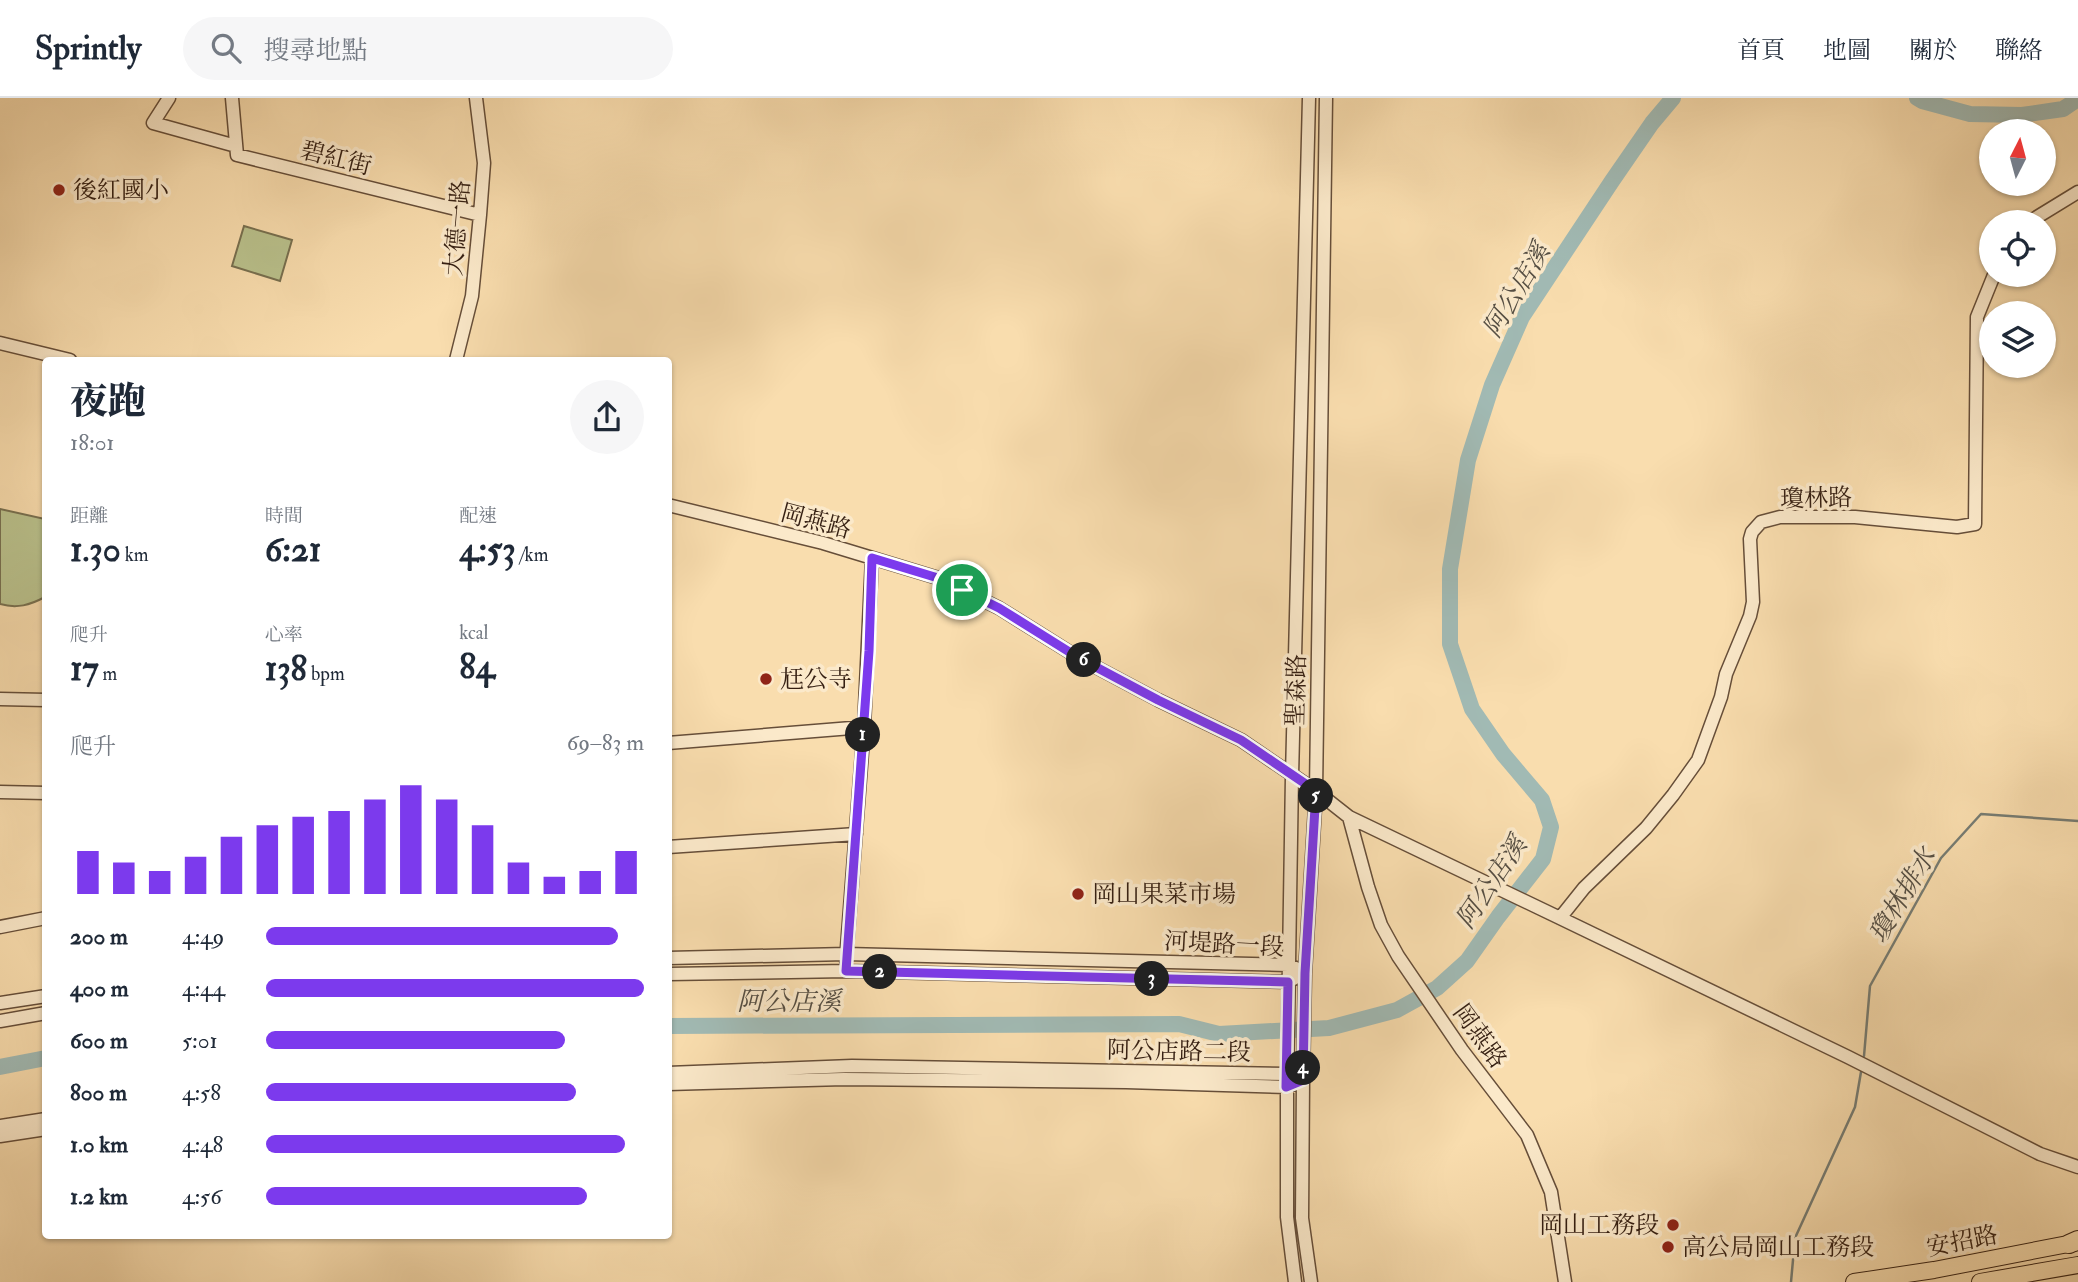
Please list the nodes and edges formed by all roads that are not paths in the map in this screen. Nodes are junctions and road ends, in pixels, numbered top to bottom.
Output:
1 (169, 98) edge
2 (232, 98) edge
3 (476, 98) edge
4 (1309, 98) edge
5 (1326, 98) edge
6 (236, 146) junction
7 (2078, 192) edge
8 (2049, 210) edge
9 (480, 215) junction
10 (1989, 287) edge
11 (0, 343) edge
12 (58, 357) edge
13 (457, 357) edge
14 (672, 506) edge
15 (872, 558) junction
16 (0, 699) edge
17 (42, 700) edge
18 (864, 727) junction
19 (672, 743) edge
20 (1292, 776) junction
21 (1316, 791) junction
22 (0, 792) edge
23 (42, 793) edge
24 (1349, 817) junction
25 (856, 834) junction
26 (672, 846) edge
27 (1560, 918) junction
28 (42, 919) edge
29 (0, 928) edge
30 (846, 954) junction
31 (672, 958) edge
32 (1288, 965) junction
33 (846, 971) junction
34 (1305, 973) junction
35 (672, 974) edge
36 (1288, 987) junction
37 (42, 997) edge
38 (0, 1003) edge
39 (42, 1014) edge
40 (0, 1021) edge
41 (672, 1073) edge
42 (1287, 1074) junction
43 (1303, 1080) junction
44 (672, 1084) edge
45 (42, 1120) edge
46 (0, 1126) edge
47 (42, 1130) edge
48 (0, 1136) edge
49 (2078, 1167) edge
50 (2075, 1242) edge
51 (2078, 1265) edge
52 (1295, 1282) edge
53 (1311, 1282) edge
54 (1565, 1282) edge
55 (1854, 1282) edge
56 (1980, 1282) edge

1 - 6 street
2 - 6 street
3 - 9 street, 大德一路
4 - 20 street, 聖森路
5 - 21 street, 聖森路
6 - 9 street, 碧紅街
7 - 8 street
9 - 13 street, 大德一路
10 - 27 street, 瓊林路
11 - 12 street
14 - 15 street, 岡燕路
15 - 18 street
15 - 20 street, 岡燕路
16 - 17 street
18 - 19 street
18 - 25 street
20 - 21 street, 岡燕路
20 - 32 street, 聖森路
21 - 24 street, 岡燕路
21 - 34 street, 聖森路
22 - 23 street
24 - 27 street, 岡燕路
24 - 54 street, 岡燕路
25 - 26 street
25 - 30 street
27 - 49 street
28 - 29 street
30 - 31 street, 河堤路一段
30 - 32 street, 河堤路一段
30 - 33 street
32 - 34 street, 河堤路一段
32 - 36 street, 聖森路
33 - 35 street, 河堤路一段
33 - 36 street, 河堤路一段
34 - 36 street, 河堤路一段
34 - 43 street, 聖森路
36 - 42 street, 聖森路
37 - 38 street
39 - 40 street
41 - 42 street, 阿公店路二段
42 - 43 street, 阿公店路二段
42 - 44 street, 阿公店路二段
42 - 52 street, 聖森路
43 - 53 street, 聖森路
45 - 46 street
47 - 48 street
50 - 55 main road, 安招路
51 - 56 main road, 安招路

